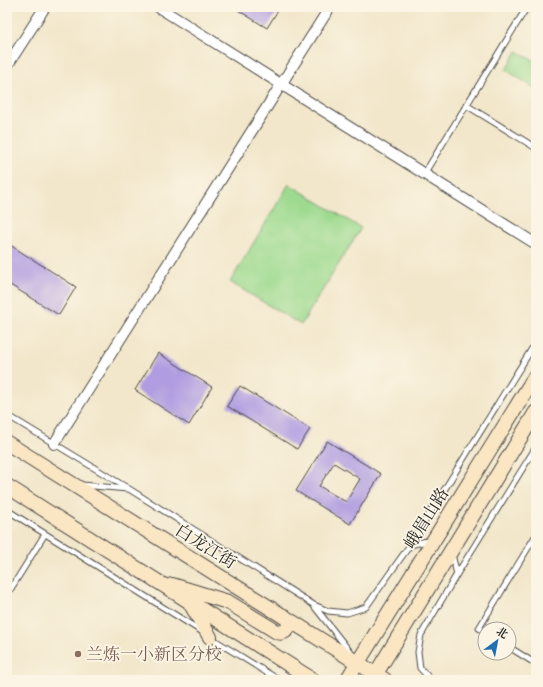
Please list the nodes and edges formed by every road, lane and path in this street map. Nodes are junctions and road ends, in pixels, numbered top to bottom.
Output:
1 (45, 7) edge
2 (158, 7) edge
3 (330, 7) edge
4 (527, 7) edge
5 (7, 66) edge
6 (281, 85) junction
7 (466, 105) junction
8 (536, 148) edge
9 (424, 174) junction
10 (536, 244) edge
11 (536, 342) edge
12 (536, 375) edge
13 (536, 412) edge
14 (7, 415) edge
15 (7, 444) edge
16 (54, 444) junction
17 (536, 447) edge
18 (73, 484) junction
19 (7, 486) edge
20 (129, 489) junction
21 (7, 510) edge
22 (45, 534) junction
23 (536, 534) edge
24 (435, 539) junction
25 (410, 545) junction
26 (451, 552) junction
27 (457, 574) junction
28 (156, 580) junction
29 (7, 595) edge
30 (189, 601) junction
31 (314, 605) junction
32 (284, 616) junction
33 (483, 621) edge
34 (210, 637) junction
35 (517, 652) edge
36 (358, 662) junction
37 (536, 664) edge
38 (378, 678) edge
39 (279, 680) edge
40 (313, 680) edge
41 (347, 680) edge
42 (431, 680) edge

1 - 5 street
2 - 6 street
3 - 6 street
4 - 7 lane
6 - 9 street
6 - 16 street
7 - 8 lane
7 - 9 lane
9 - 10 street
11 - 25 lane, 峨眉山路
12 - 24 main road, 峨眉山路
13 - 26 main road
14 - 16 lane
15 - 18 main road, 白龙江街
16 - 20 lane
17 - 27 lane
18 - 20 lane
18 - 32 main road, 白龙江街
19 - 28 main road
20 - 31 lane
21 - 22 lane
22 - 29 lane
22 - 34 lane
23 - 33 lane
24 - 25 lane
24 - 36 main road, 峨眉山路
25 - 31 lane, 峨眉山路
26 - 27 lane
26 - 38 main road
27 - 42 lane
28 - 30 main road
28 - 32 main road
30 - 34 main road
30 - 40 main road
31 - 36 lane
32 - 36 main road, 白龙江街
34 - 39 lane
35 - 37 lane
36 - 38 main road, 白龙江街
36 - 41 main road, 峨眉山路

